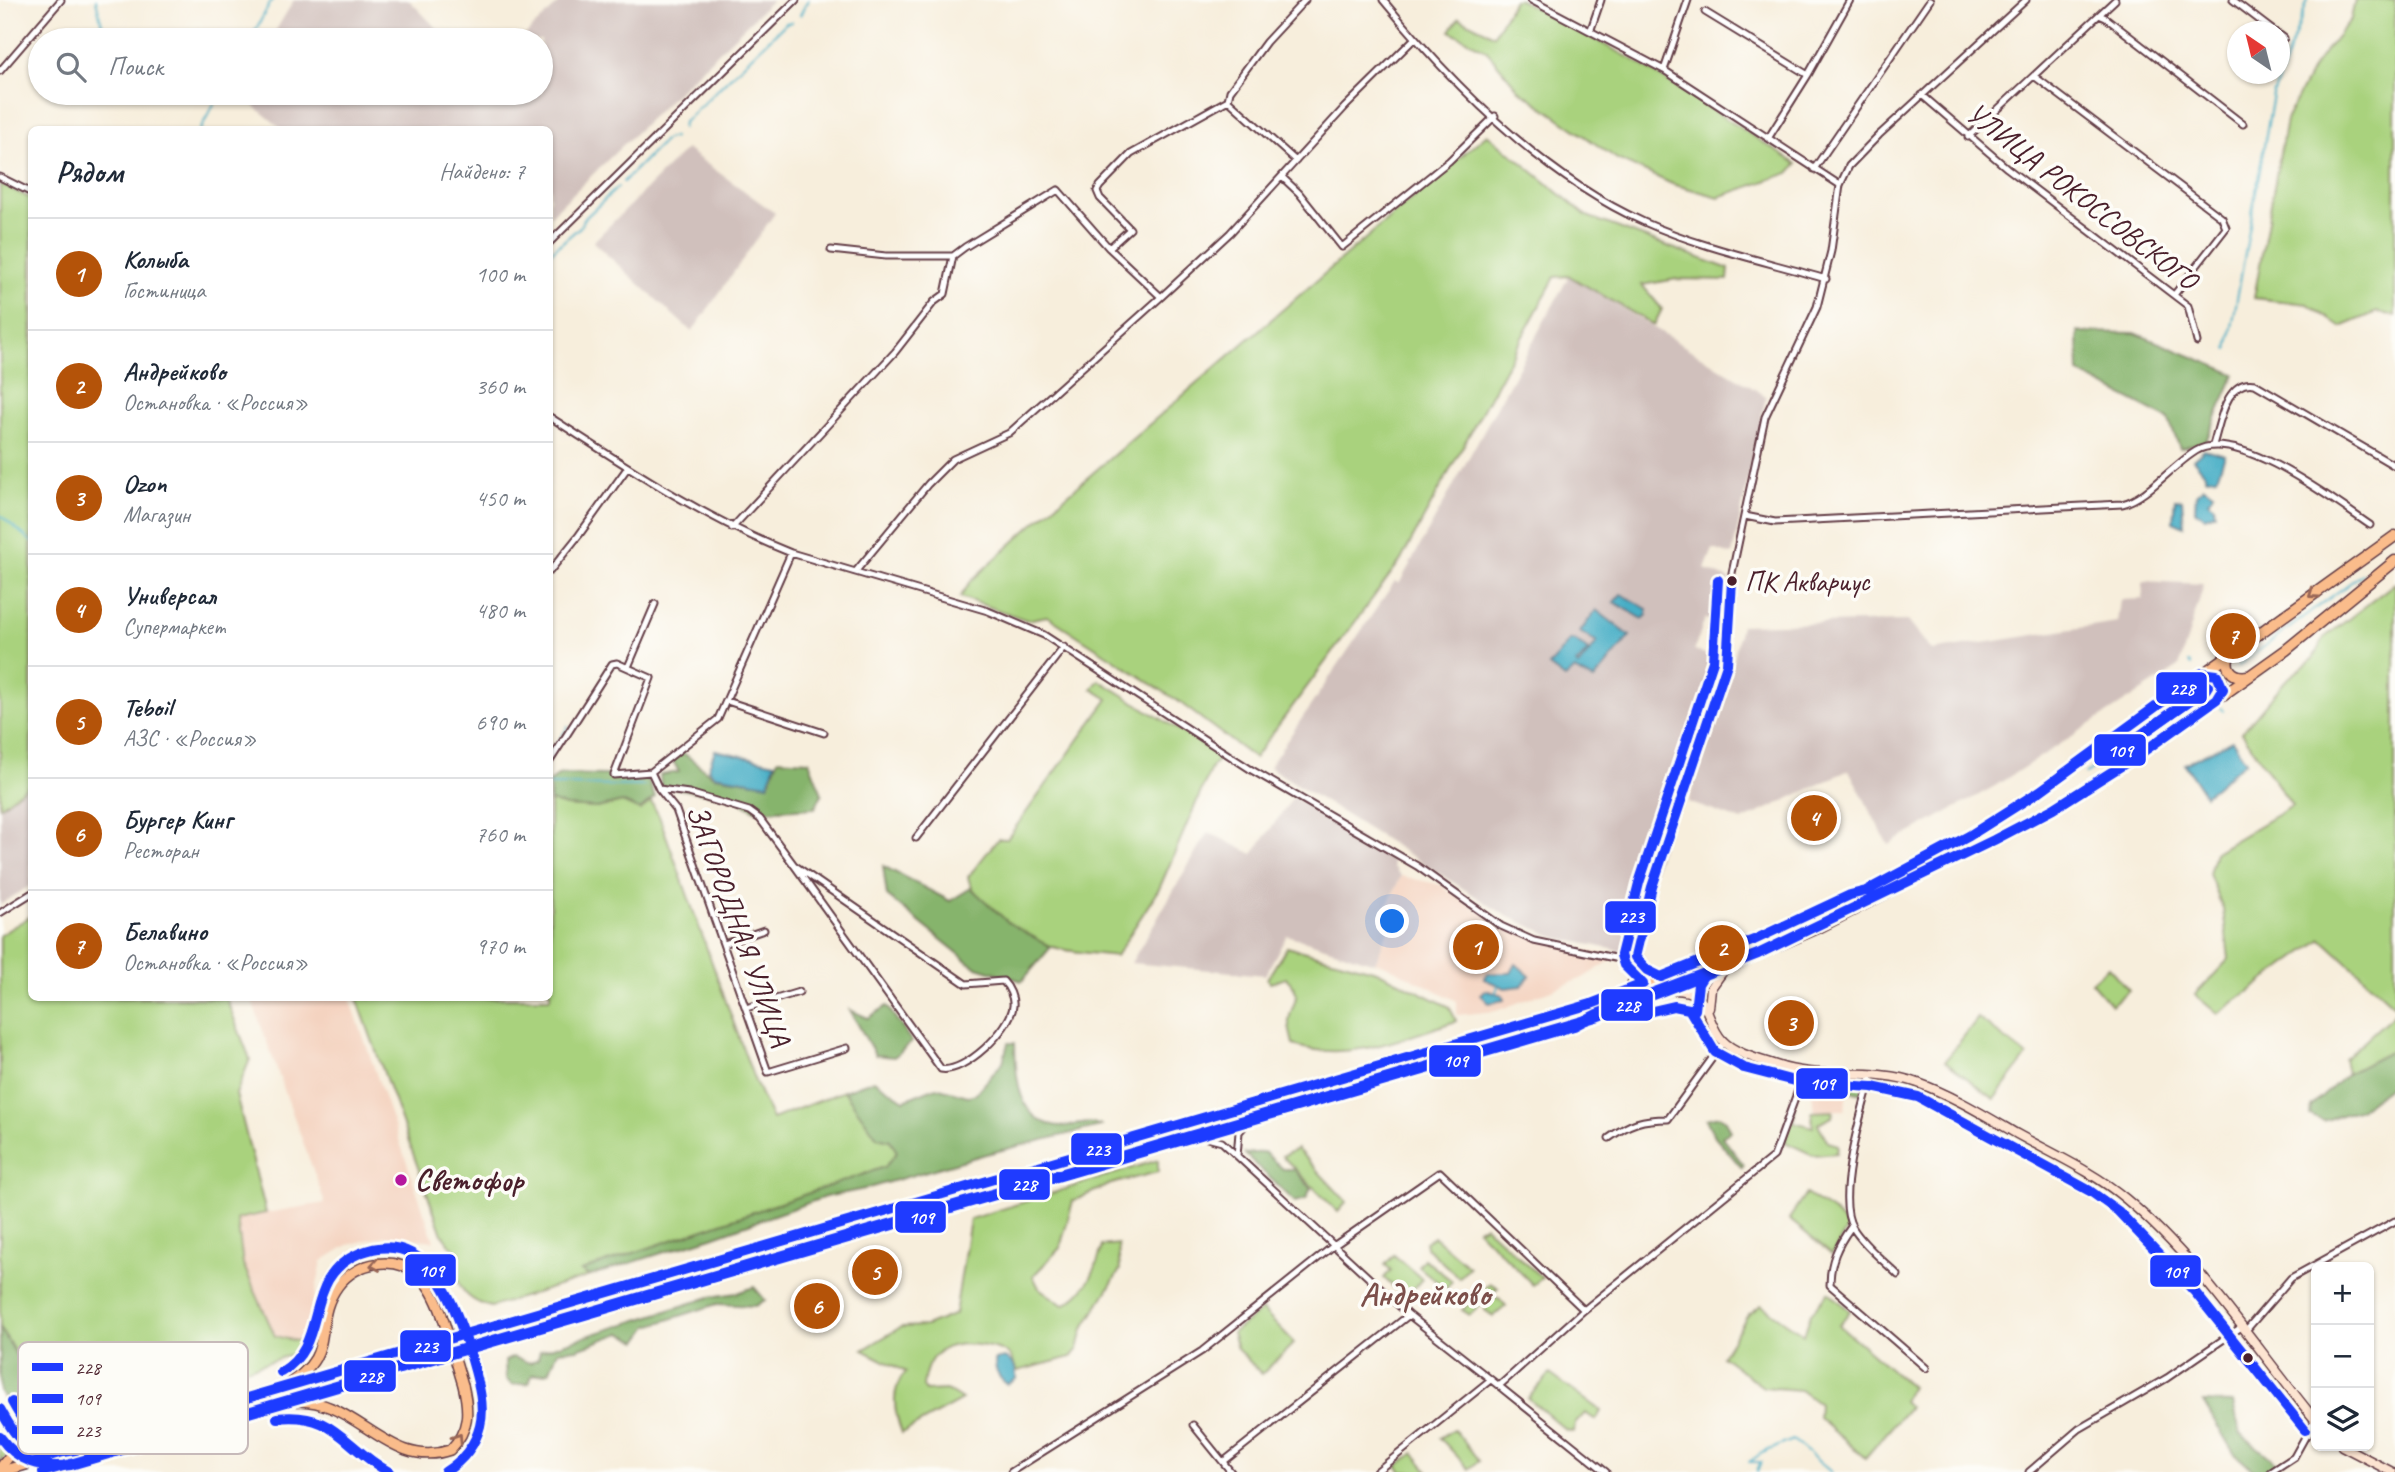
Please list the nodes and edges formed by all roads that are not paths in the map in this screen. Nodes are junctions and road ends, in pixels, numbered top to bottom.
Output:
1 (61, 0) edge
2 (796, 0) edge
3 (1305, 0) edge
4 (1383, 0) edge
5 (1531, 0) edge
6 (1601, 0) edge
7 (1688, 0) edge
8 (1930, 0) edge
9 (2026, 0) edge
10 (2115, 0) edge
11 (2232, 0) edge
12 (1847, 1) edge
13 (1705, 12) dead end
14 (2098, 15) junction
15 (2260, 21) edge
16 (37, 28) edge
17 (1591, 29) junction
18 (28, 38) edge
19 (1415, 38) junction
20 (1664, 70) junction
21 (0, 71) edge
22 (1808, 75) junction
23 (2034, 76) junction
24 (1922, 95) junction
25 (1228, 100) junction
26 (1494, 116) junction
27 (2243, 124) dead end
28 (1769, 137) junction
29 (1968, 137) junction
30 (1296, 161) junction
31 (1814, 169) junction
32 (0, 177) edge
33 (1282, 177) junction
34 (1840, 186) junction
35 (28, 191) edge
36 (553, 239) edge
37 (1109, 248) junction
38 (831, 250) dead end
39 (953, 256) junction
40 (1826, 279) junction
41 (2174, 295) junction
42 (1161, 297) junction
43 (2196, 342) dead end
44 (553, 419) edge
45 (2213, 445) junction
46 (2395, 466) edge
47 (628, 467) junction
48 (1745, 516) junction
49 (2370, 525) dead end
50 (732, 528) junction
51 (2395, 536) edge
52 (791, 553) junction
53 (2395, 561) edge
54 (553, 567) edge
55 (856, 571) junction
56 (655, 604) dead end
57 (1064, 647) junction
58 (2231, 652) junction
59 (628, 667) junction
60 (2202, 673) junction
61 (2252, 675) junction
62 (2217, 699) junction
63 (727, 701) junction
64 (824, 733) dead end
65 (553, 756) edge
66 (651, 772) junction
67 (659, 789) junction
68 (916, 838) dead end
69 (794, 865) junction
70 (1866, 891) junction
71 (28, 896) edge
72 (0, 913) edge
73 (764, 930) dead end
74 (724, 944) junction
75 (1636, 959) junction
76 (1732, 966) junction
77 (1661, 976) junction
78 (1629, 988) junction
79 (799, 992) dead end
80 (1665, 992) junction
81 (746, 1008) junction
82 (1709, 1011) junction
83 (1570, 1013) junction
84 (1724, 1042) junction
85 (847, 1048) dead end
86 (1805, 1071) junction
87 (1872, 1074) junction
88 (1253, 1119) junction
89 (1193, 1136) junction
90 (1609, 1138) dead end
91 (1237, 1156) junction
92 (2395, 1221) edge
93 (1851, 1227) junction
94 (1337, 1246) junction
95 (1898, 1275) dead end
96 (1584, 1310) junction
97 (1409, 1315) junction
98 (2241, 1328) junction
99 (1926, 1368) dead end
100 (1489, 1381) junction
101 (1499, 1386) junction
102 (271, 1393) junction
103 (248, 1400) edge
104 (275, 1404) junction
105 (0, 1409) edge
106 (248, 1412) edge
107 (2311, 1414) edge
108 (1192, 1425) dead end
109 (9, 1426) junction
110 (2311, 1428) edge
111 (18, 1438) edge
112 (2352, 1451) edge
113 (60, 1454) edge
114 (105, 1454) edge
115 (95, 1457) junction
116 (1223, 1462) junction
117 (396, 1463) dead end
118 (421, 1465) dead end
119 (0, 1470) edge
120 (43, 1472) edge
121 (65, 1472) edge
122 (1011, 1472) edge
123 (1231, 1472) edge
124 (1376, 1472) edge
125 (1606, 1472) edge
126 (2029, 1472) edge
127 (2272, 1472) edge
128 (2392, 1472) edge

1 - 16 street
2 - 36 street
3 - 25 street
4 - 19 street
5 - 17 street
6 - 17 street
7 - 20 street
8 - 31 street
9 - 24 street
10 - 14 street
11 - 15 street
12 - 22 street
13 - 22 street
14 - 23 street
14 - 27 street
17 - 20 street
18 - 21 street
19 - 26 street
19 - 30 street
20 - 28 street
22 - 28 street
23 - 29 street
23 - 41 street
24 - 29 street, УЛИЦА РОКОССОВСКОГО
24 - 34 street
25 - 30 street
25 - 37 street
26 - 33 street
26 - 40 street
28 - 31 street
29 - 41 street, УЛИЦА РОКОССОВСКОГО
30 - 33 street
31 - 34 street
32 - 35 street
33 - 42 street
34 - 40 street
37 - 39 street
37 - 42 street
38 - 39 street
39 - 50 street
40 - 48 street
41 - 43 street, УЛИЦА РОКОССОВСКОГО
42 - 55 street
44 - 47 street
45 - 46 street
45 - 48 street
45 - 49 street
47 - 50 street
47 - 54 street
48 - 75 street
50 - 52 street
51 -> 58 highway
52 - 55 street
52 - 63 street
53 - 61 highway
55 - 57 street
56 - 59 street
57 - 68 street
57 - 75 street
58 - 60 highway
58 - 61 highway
59 - 65 street
59 - 66 street
60 - 62 highway
60 - 70 highway
61 - 62 highway
62 - 76 highway
63 - 64 street
63 - 66 street
66 - 67 street, ЗАГОРОДНАЯ УЛИЦА
67 - 69 street
67 - 74 street, ЗАГОРОДНАЯ УЛИЦА
69 - 69 street
70 - 77 highway
70 - 83 highway
71 - 72 street
73 - 74 street
74 - 81 street, ЗАГОРОДНАЯ УЛИЦА
75 - 77 street
75 - 78 street
76 - 80 highway
76 - 82 street
77 - 78 highway
78 - 83 highway
79 - 81 street
80 - 82 street
80 - 88 highway
81 - 85 street, ЗАГОРОДНАЯ УЛИЦА
82 - 84 street
83 - 102 highway
84 - 86 street
84 - 90 street
86 - 87 street
86 - 96 street
87 - 93 street
87 - 98 street
88 - 89 highway
88 - 91 street
89 - 91 street
89 - 104 highway
91 - 94 street
92 - 98 street
93 - 95 street
93 - 99 street
94 - 96 street
94 - 97 street
94 - 122 street
96 - 101 street
97 - 100 street
97 - 116 street
98 - 107 street
98 - 126 street
100 - 101 street
100 - 124 street
101 - 125 street
102 - 103 highway
118 -> 102 main road, bridge
104 - 106 highway
104 - 117 main road
105 - 109 main road
108 - 116 street
109 - 111 main road
109 - 119 main road
110 - 127 street
112 - 128 street
113 - 119 highway
114 - 115 highway
115 - 120 highway
115 - 121 street
116 - 123 street

